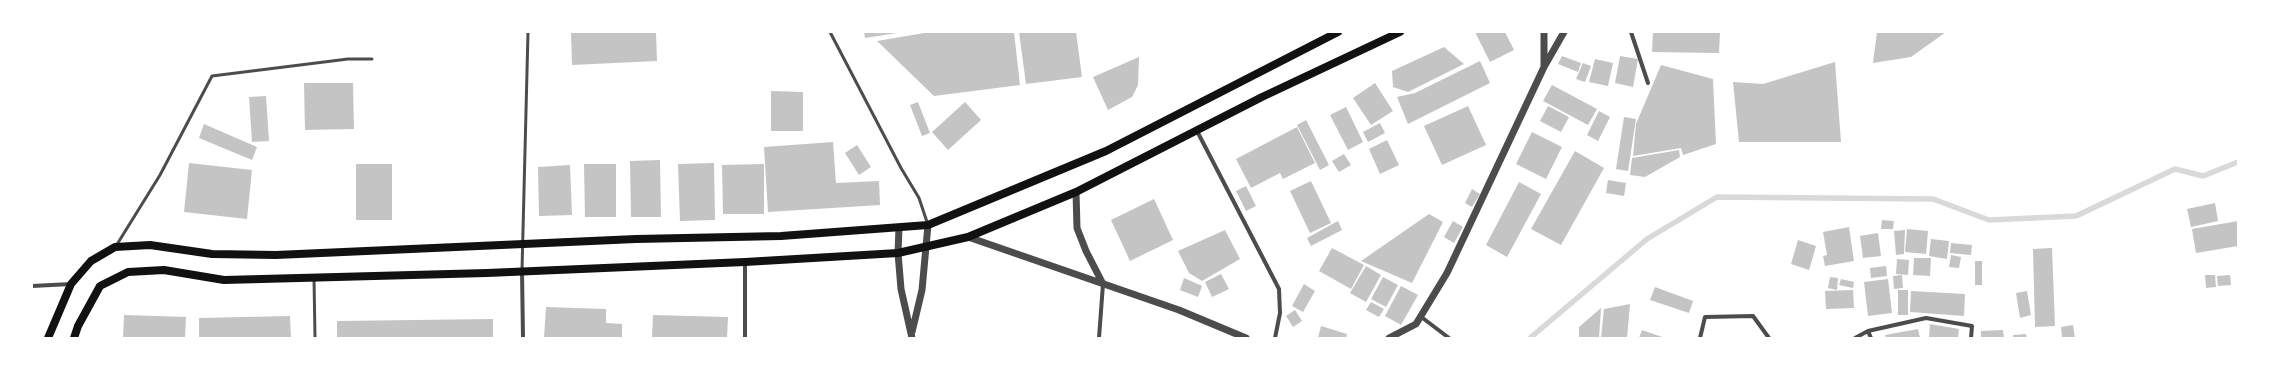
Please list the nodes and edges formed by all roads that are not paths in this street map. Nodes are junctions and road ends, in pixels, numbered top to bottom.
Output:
1 (528, 32) edge
2 (830, 32) edge
3 (1338, 32) edge
4 (1400, 32) edge
5 (1544, 32) edge
6 (1564, 32) edge
7 (1631, 32) edge
8 (372, 59) dead end
9 (1544, 67) junction
10 (1648, 83) dead end
11 (1197, 131) junction
12 (1076, 192) junction
13 (928, 225) junction
14 (899, 228) junction
15 (968, 237) junction
16 (523, 244) junction
17 (926, 246) junction
18 (115, 247) junction
19 (898, 253) junction
20 (745, 262) junction
21 (522, 271) junction
22 (314, 278) junction
23 (71, 284) junction
24 (1103, 284) junction
25 (32, 286) edge
26 (1420, 316) junction
27 (1868, 331) junction
28 (912, 336) edge
29 (48, 338) edge
30 (74, 338) edge
31 (315, 338) edge
32 (523, 338) edge
33 (745, 338) edge
34 (1099, 338) edge
35 (1246, 338) edge
36 (1275, 338) edge
37 (1389, 338) edge
38 (1449, 338) edge
39 (1700, 338) edge
40 (1769, 338) edge
41 (1855, 338) edge
42 (1871, 338) edge
43 (1971, 338) edge

1 - 16 lane
2 - 13 lane
3 - 13 main road
4 - 11 main road
5 - 9 street
6 - 9 street
7 - 10 street
8 - 18 lane
9 - 26 street
11 - 12 main road
11 - 36 street
12 - 15 main road
12 - 24 street
13 - 14 main road
13 - 17 street
14 - 16 main road
14 - 19 street
15 - 17 main road
15 - 24 street
16 - 18 main road
16 - 21 lane
17 - 19 main road
17 - 28 street
18 - 23 main road
19 - 20 main road
19 - 28 street
20 - 21 main road
20 - 33 street
21 - 22 main road
21 - 32 street
22 - 30 main road
22 - 31 lane
23 - 25 street
23 - 29 main road
24 - 34 street
24 - 35 street
26 - 37 street
26 - 38 street
27 - 41 street
27 - 42 street
27 - 43 street
39 - 40 street

